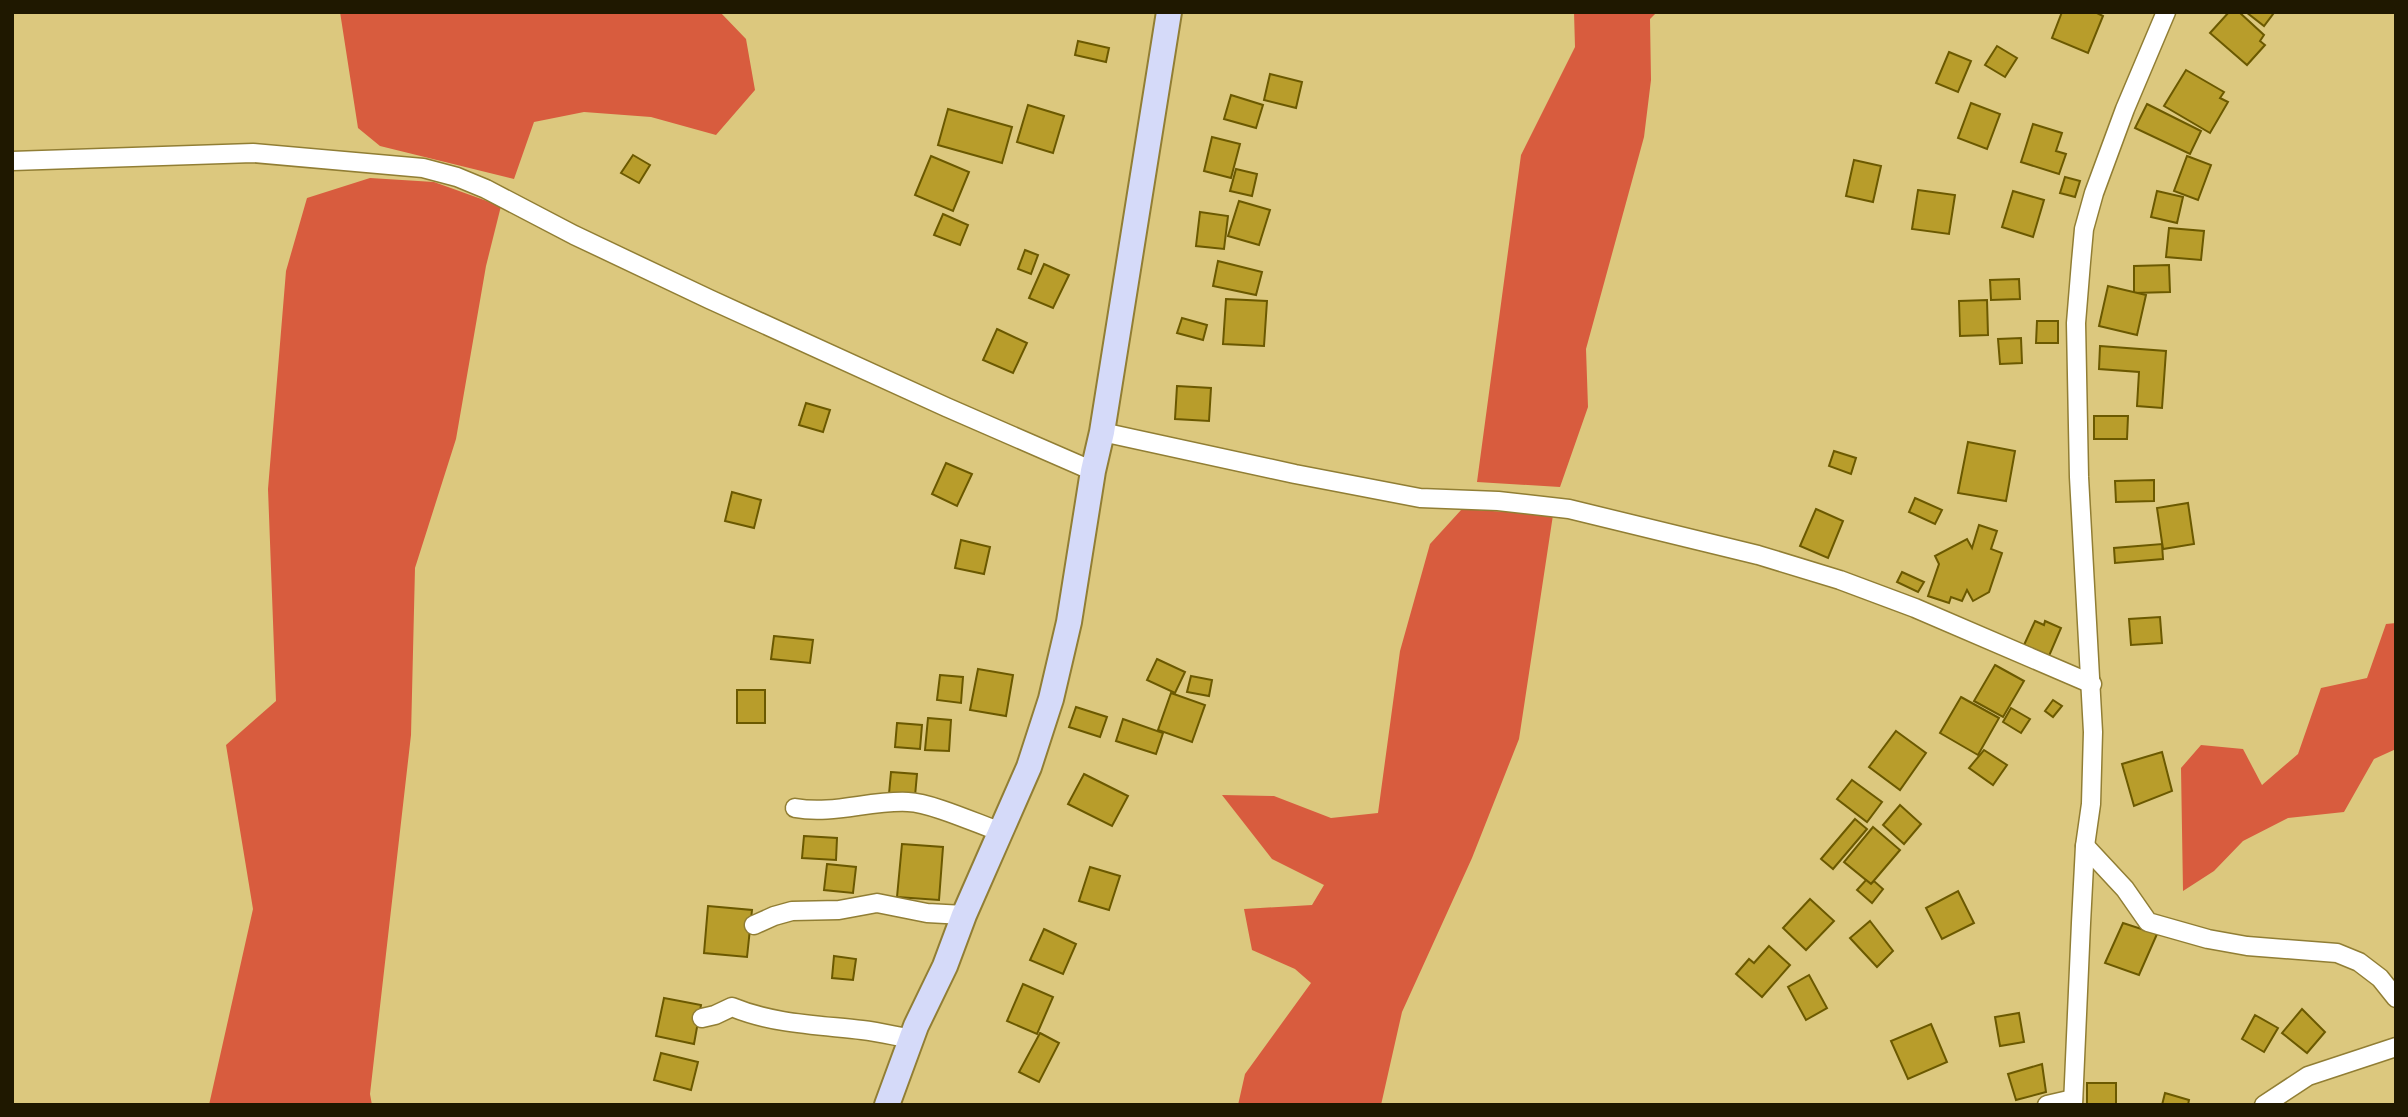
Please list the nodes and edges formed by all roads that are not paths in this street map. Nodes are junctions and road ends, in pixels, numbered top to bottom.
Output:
1 (1169, 12) edge
2 (2166, 12) edge
3 (12, 161) edge
4 (1102, 432) junction
5 (1093, 471) junction
6 (2092, 684) junction
7 (795, 808) dead end
8 (1001, 832) junction
9 (2085, 846) junction
10 (964, 915) junction
11 (754, 925) dead end
12 (2396, 998) edge
13 (702, 1018) dead end
14 (912, 1039) junction
15 (2396, 1047) edge
16 (2073, 1102) edge
17 (887, 1105) edge
18 (2047, 1105) edge
19 (2264, 1105) edge

1 - 4 street
2 - 6 street
3 - 5 street
4 - 5 street
4 - 6 street
5 - 8 street
6 - 9 street
7 - 8 street
8 - 10 street
9 - 12 street
9 - 16 street
10 - 11 street
10 - 14 street
13 - 14 street
14 - 17 street
15 - 19 street
16 - 18 street

